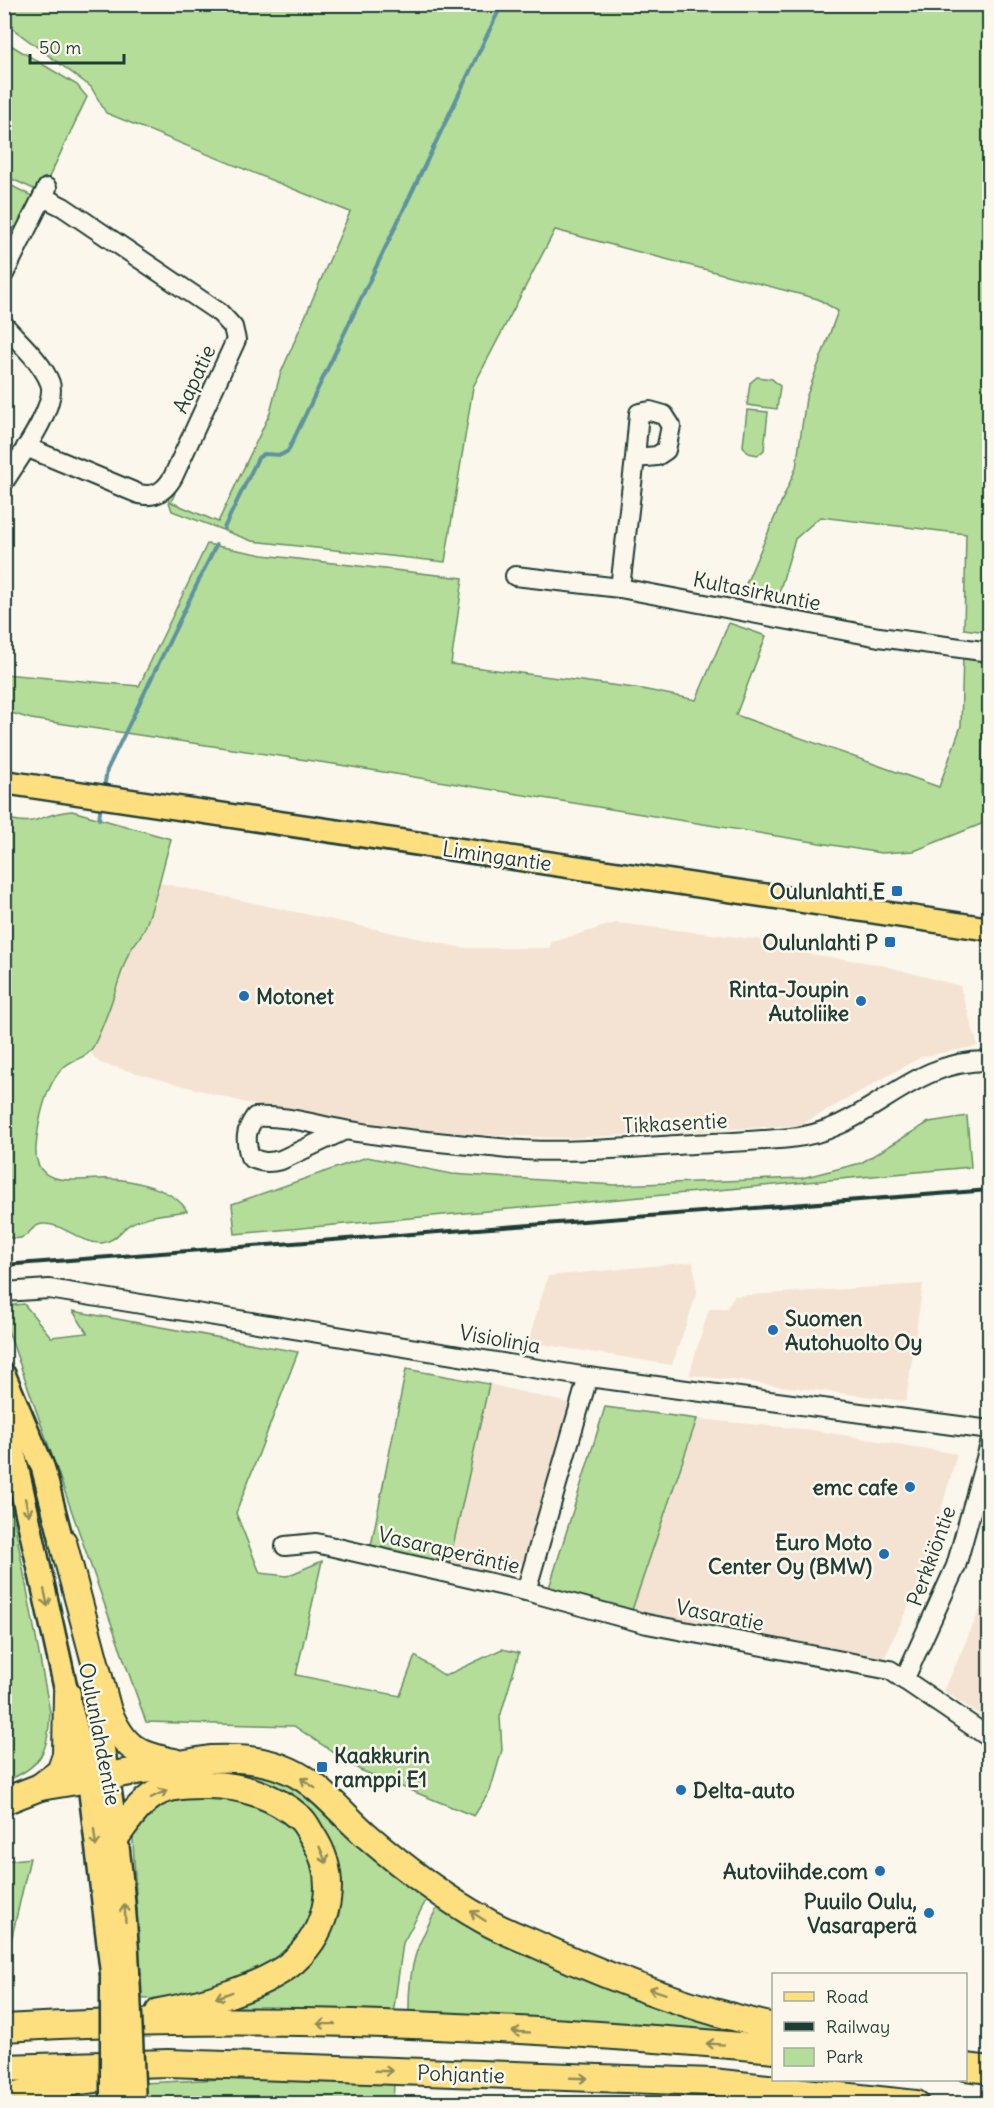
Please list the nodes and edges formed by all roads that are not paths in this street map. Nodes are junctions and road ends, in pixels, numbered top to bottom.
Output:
1 (4, 274) edge
2 (4, 325) edge
3 (27, 447) junction
4 (634, 458) dead end
5 (4, 482) edge
6 (515, 576) dead end
7 (620, 588) junction
8 (990, 652) edge
9 (4, 782) edge
10 (990, 929) edge
11 (990, 1061) edge
12 (345, 1130) junction
13 (4, 1292) edge
14 (4, 1375) edge
15 (588, 1377) junction
16 (4, 1409) edge
17 (990, 1430) edge
18 (990, 1444) edge
19 (63, 1542) junction
20 (285, 1546) dead end
21 (526, 1591) junction
22 (904, 1680) junction
23 (67, 1694) junction
24 (990, 1738) edge
25 (180, 1764) junction
26 (99, 1778) junction
27 (40, 1787) junction
28 (4, 1801) edge
29 (118, 1834) junction
30 (120, 1972) junction
31 (772, 2026) edge
32 (34, 2027) junction
33 (4, 2028) edge
34 (772, 2049) edge
35 (221, 2066) junction
36 (967, 2067) edge
37 (4, 2068) edge
38 (990, 2070) edge
39 (4, 2098) edge
40 (112, 2103) edge
41 (134, 2103) edge
42 (916, 2103) edge

1 - 3 street, Aapatie
2 - 3 street
3 - 5 street
4 - 7 street
6 - 7 street, Kultasirkuntie
7 - 8 street, Kultasirkuntie
9 - 10 main road, Limingantie
11 - 12 street, Tikkasentie
12 - 12 street, Tikkasentie
13 - 15 street, Visiolinja
14 - 19 main road, Oulunlahdentie
15 - 17 street, Visiolinja
15 - 21 street, Vasaraperäntie
16 -> 23 main road, Oulunlahdentie
18 - 22 street, Perkkiöntie
19 - 25 highway
19 - 26 main road, Oulunlahdentie
20 - 21 street, Vasaraperäntie
21 - 22 street, Vasaratie
22 - 24 street, Vasaratie
23 - 26 main road, Oulunlahdentie
23 - 27 highway
25 - 26 highway
31 -> 25 highway
26 - 27 highway
26 - 29 main road, Oulunlahdentie
26 -> 30 main road, Oulunlahdentie
27 - 28 highway
30 -> 29 main road, Oulunlahdentie
29 -> 32 highway
30 - 40 main road, Oulunlahdentie, bridge
30 - 41 main road, Oulunlahdentie, bridge
32 - 33 highway
34 -> 32 highway
35 - 37 highway, Pohjantie
35 - 39 highway
35 -> 42 highway, Pohjantie
36 - 38 highway

